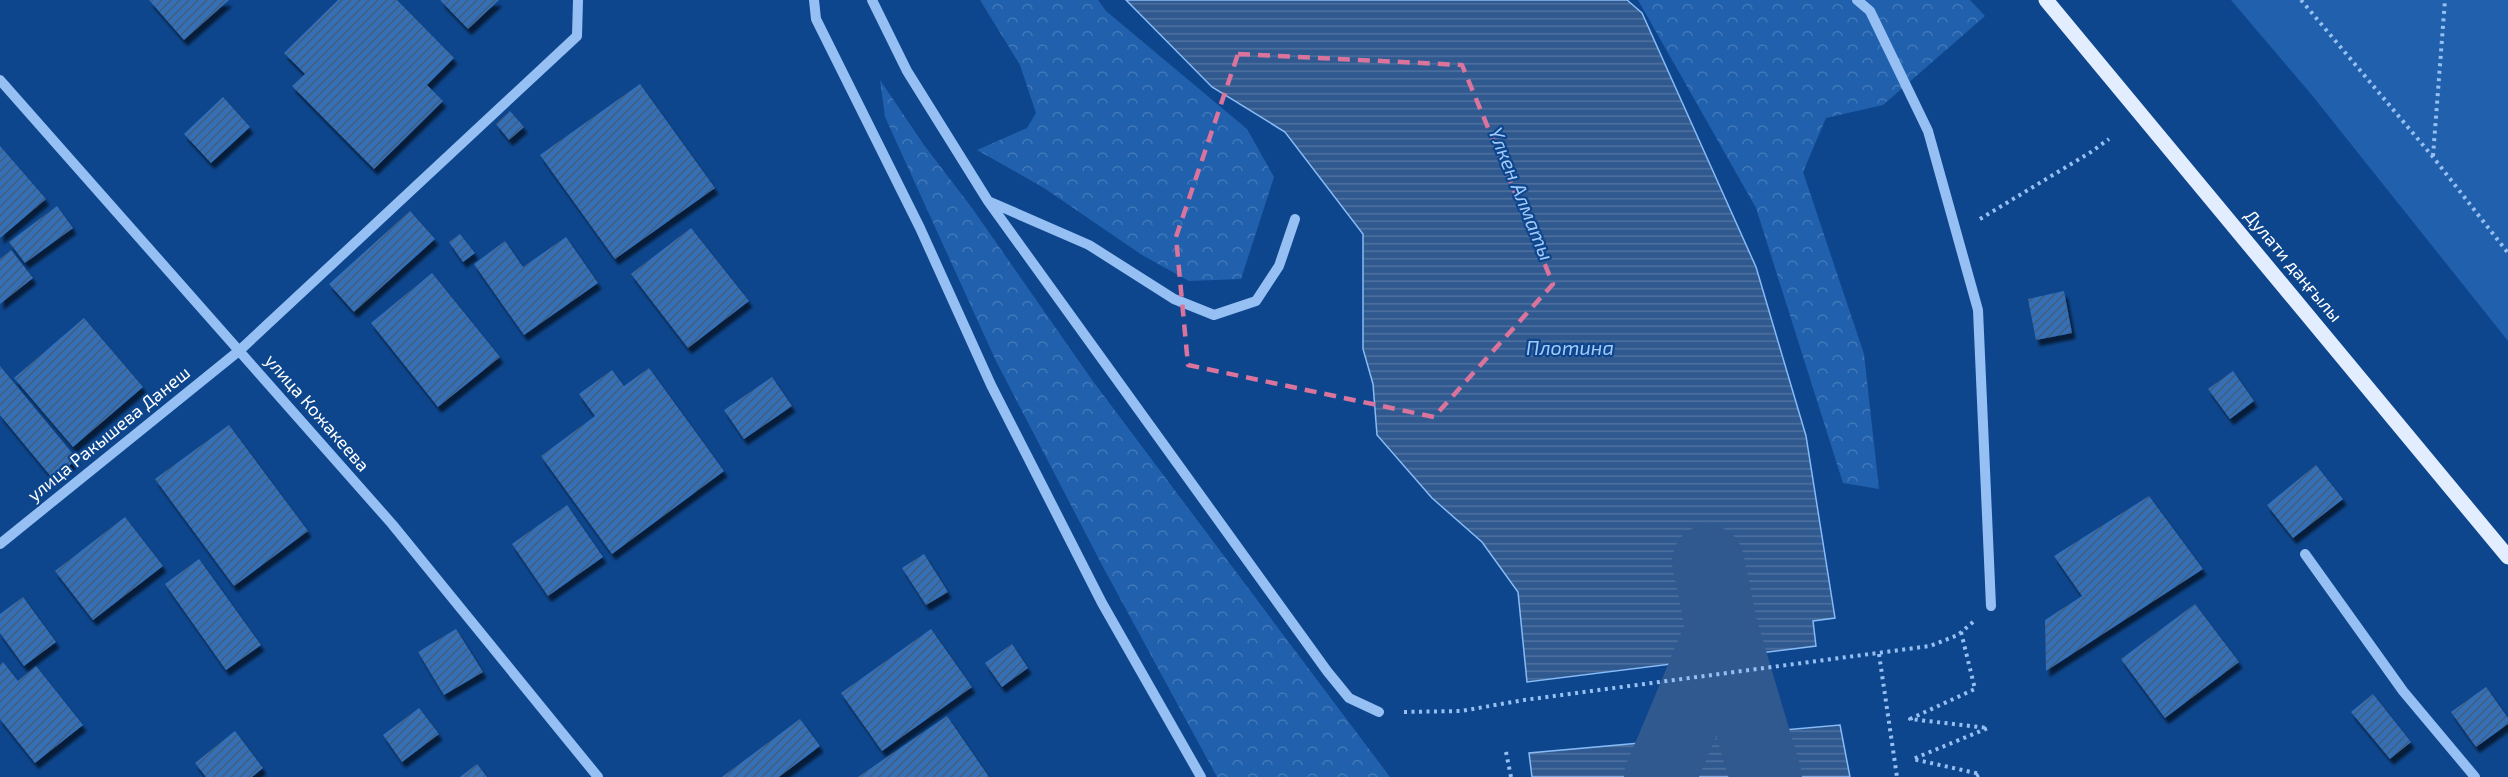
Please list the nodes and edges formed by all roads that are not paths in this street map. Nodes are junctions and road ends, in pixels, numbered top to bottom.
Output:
1 (578, 0) edge
2 (814, 0) edge
3 (872, 0) edge
4 (1857, 0) edge
5 (2046, 0) edge
6 (0, 80) edge
7 (988, 201) junction
8 (1295, 219) dead end
9 (240, 350) junction
10 (0, 544) edge
11 (2305, 554) dead end
12 (2508, 557) edge
13 (1991, 606) road end
14 (1379, 712) road end
15 (598, 777) edge
16 (1201, 777) edge
17 (2475, 777) edge

1 - 9 street, улица Ракышева Данеш
2 - 16 street
3 - 7 street
4 - 13 street
5 - 12 main road, Дулати даңғылы
6 - 9 street, улица Кожакеева
7 - 8 street
7 - 14 street
9 - 10 street, улица Ракышева Данеш
9 - 15 street, улица Кожакеева
11 - 17 street

